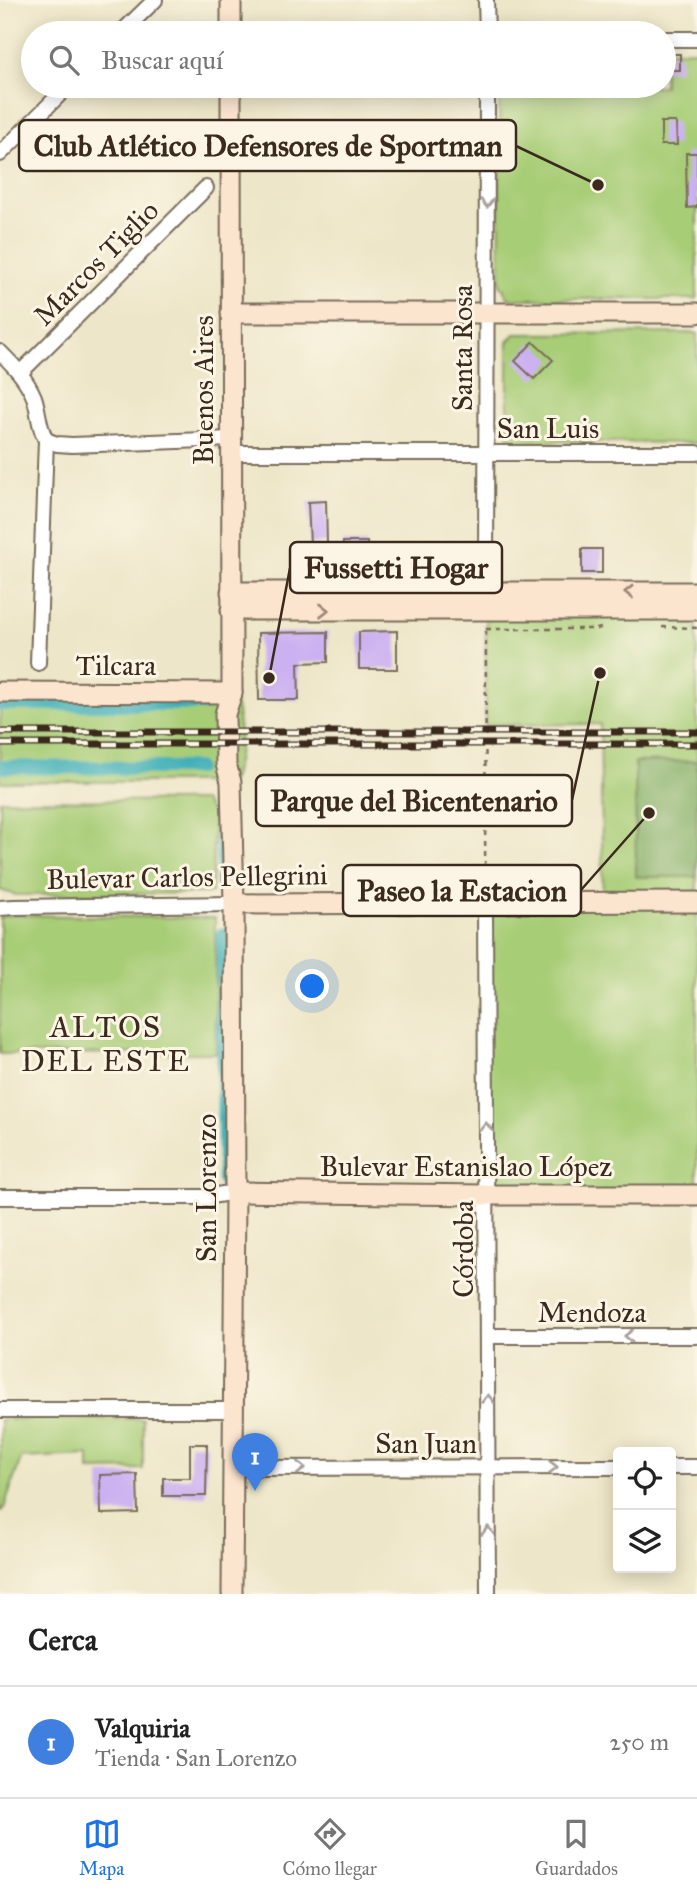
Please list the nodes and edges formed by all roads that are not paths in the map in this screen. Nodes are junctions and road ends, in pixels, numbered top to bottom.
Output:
1 (155, 0) edge
2 (486, 0) edge
3 (226, 3) edge
4 (133, 21) edge
5 (229, 21) edge
6 (487, 21) edge
7 (676, 39) edge
8 (697, 39) edge
9 (56, 98) edge
10 (231, 98) edge
11 (487, 98) edge
12 (0, 154) edge
13 (206, 188) dead end
14 (231, 313) junction
15 (486, 313) junction
16 (697, 313) edge
17 (0, 352) edge
18 (21, 373) junction
19 (46, 440) junction
20 (231, 446) junction
21 (486, 453) junction
22 (697, 453) edge
23 (697, 592) edge
24 (231, 601) junction
25 (486, 601) junction
26 (697, 610) edge
27 (38, 663) dead end
28 (0, 692) edge
29 (232, 693) junction
30 (232, 744) joint
31 (697, 902) edge
32 (485, 903) junction
33 (234, 904) junction
34 (5, 906) edge
35 (0, 1188) edge
36 (234, 1192) junction
37 (487, 1195) junction
38 (697, 1195) edge
39 (0, 1197) edge
40 (488, 1336) junction
41 (697, 1336) edge
42 (0, 1410) edge
43 (233, 1410) junction
44 (489, 1467) junction
45 (613, 1467) edge
46 (676, 1467) edge
47 (697, 1467) edge
48 (233, 1468) junction
49 (232, 1594) edge
50 (488, 1594) edge

1 - 4 street
2 - 6 street
3 - 5 main road
7 - 8 street
9 - 12 street
10 - 14 main road, Buenos Aires
11 -> 15 street, Santa Rosa
13 - 18 street, Marcos Tiglio
14 - 15 main road
14 - 20 main road, Buenos Aires
15 - 16 main road
15 - 21 street, Santa Rosa
17 - 18 street
18 - 19 street
19 - 20 street, San Luis
19 - 27 street
20 - 21 street, San Luis
20 - 24 main road, Buenos Aires
21 - 22 street, San Luis
21 - 25 street, Santa Rosa
23 -> 25 main road
24 - 25 main road
24 - 29 main road, Buenos Aires
25 - 26 main road
28 - 29 main road, Tilcara
29 - 30 main road, Buenos Aires
30 - 33 main road, San Lorenzo
31 - 32 main road, Bulevar Carlos Pellegrini
32 - 33 main road, Bulevar Carlos Pellegrini
37 -> 32 street, Córdoba
33 - 34 street, Bulevar Carlos Pellegrini
33 - 36 main road, San Lorenzo
35 - 36 street, Bulevar Estanislao López
36 - 37 main road, Bulevar Estanislao López
36 - 39 street, Bulevar Estanislao López
36 - 43 main road, San Lorenzo
37 - 38 main road, Bulevar Estanislao López
37 - 40 street, Córdoba
41 -> 40 street, Mendoza
44 -> 40 street, Córdoba
42 - 43 street
43 - 48 main road, San Lorenzo
44 -> 45 street, San Juan
48 -> 44 street, San Juan
50 -> 44 street, Córdoba
46 - 47 street
48 - 49 main road, San Lorenzo

